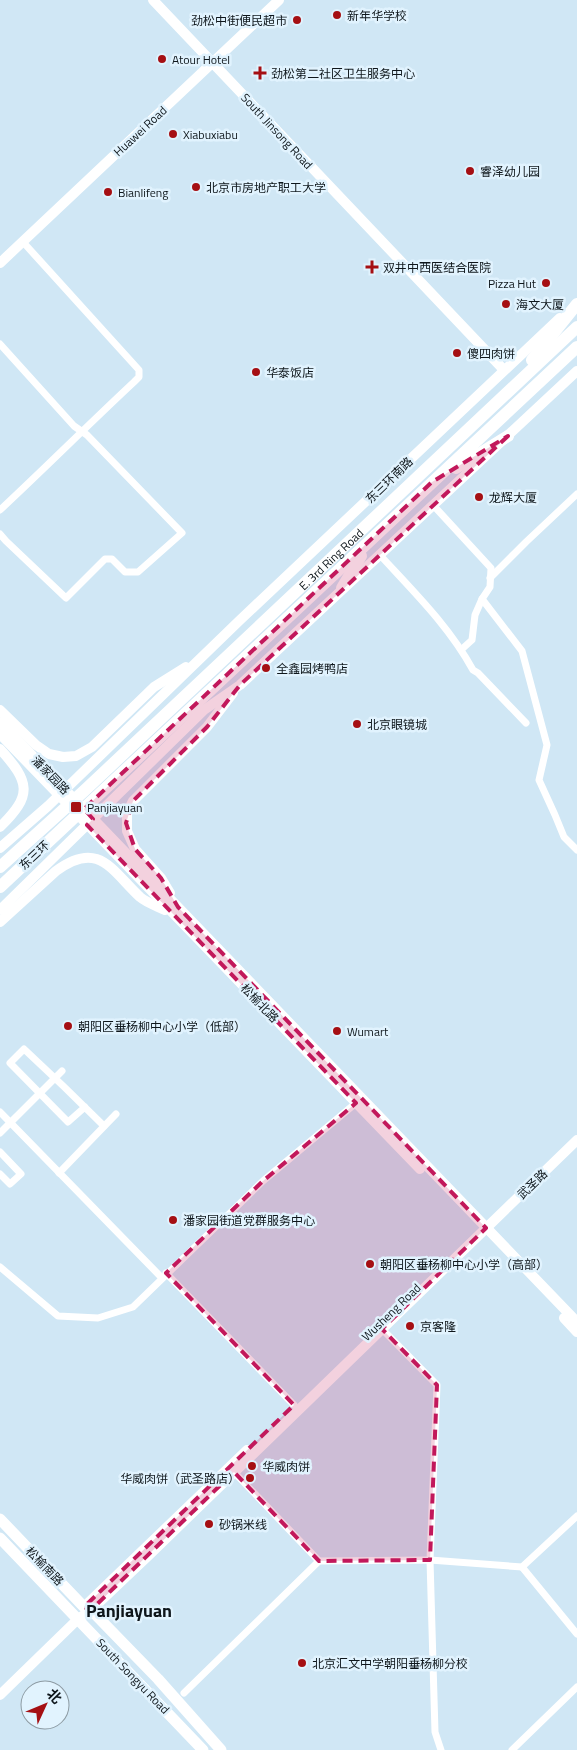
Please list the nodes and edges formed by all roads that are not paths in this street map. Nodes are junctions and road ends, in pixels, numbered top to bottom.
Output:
1 (153, 0) edge
2 (279, 0) edge
3 (212, 63) junction
4 (23, 242) junction
5 (0, 263) edge
6 (577, 303) edge
7 (577, 327) edge
8 (0, 344) edge
9 (577, 347) edge
10 (504, 370) junction
11 (577, 371) edge
12 (505, 394) junction
13 (81, 431) junction
14 (508, 436) junction
15 (432, 482) junction
16 (577, 494) edge
17 (433, 506) junction
18 (0, 510) edge
19 (0, 534) edge
20 (369, 542) junction
21 (379, 554) junction
22 (490, 578) junction
23 (342, 588) junction
24 (482, 599) junction
25 (462, 650) junction
26 (202, 657) junction
27 (240, 684) junction
28 (0, 710) edge
29 (0, 722) edge
30 (526, 723) dead end
31 (0, 734) edge
32 (0, 749) edge
33 (45, 775) junction
34 (89, 795) junction
35 (64, 819) junction
36 (0, 828) edge
37 (0, 848) edge
38 (577, 850) edge
39 (0, 867) edge
40 (0, 887) edge
41 (0, 910) edge
42 (175, 910) junction
43 (0, 922) edge
44 (62, 1071) dead end
45 (55, 1078) junction
46 (40, 1093) junction
47 (356, 1103) junction
48 (85, 1107) junction
49 (0, 1112) edge
50 (116, 1114) dead end
51 (10, 1122) junction
52 (104, 1126) junction
53 (0, 1133) edge
54 (577, 1140) edge
55 (0, 1152) edge
56 (59, 1173) junction
57 (0, 1174) edge
58 (482, 1229) junction
59 (0, 1267) edge
60 (164, 1275) junction
61 (577, 1322) edge
62 (382, 1329) junction
63 (577, 1332) edge
64 (294, 1405) junction
65 (234, 1472) junction
66 (577, 1516) edge
67 (0, 1519) edge
68 (0, 1538) edge
69 (430, 1560) junction
70 (319, 1561) junction
71 (522, 1567) junction
72 (88, 1608) junction
73 (78, 1619) junction
74 (577, 1634) edge
75 (577, 1687) edge
76 (184, 1693) dead end
77 (0, 1695) edge
78 (203, 1750) edge
79 (222, 1750) edge
80 (441, 1750) edge
81 (512, 1750) edge

1 - 3 street, South Jinsong Road
2 - 3 street, Huawei Road
3 - 4 street, Huawei Road
3 - 10 street, South Jinsong Road
4 - 5 street, Huawei Road
4 - 13 street
6 - 10 street, 东三环南路
6 - 12 highway
7 - 12 highway, E. 3rd Ring Road
8 - 13 street
9 - 15 highway, E. 3rd Ring Road
10 - 26 street, 东三环南路
11 - 14 street
12 - 34 highway, E. 3rd Ring Road
13 - 18 street
13 - 19 street
14 - 15 highway
14 - 17 street
15 - 20 highway, E. 3rd Ring Road
16 - 22 street
17 - 21 street
17 - 22 street
20 - 23 highway
20 - 34 highway, E. 3rd Ring Road
21 - 23 street
21 - 25 street
22 - 24 street
23 - 27 street
24 - 25 street
24 - 38 street
25 - 30 street
26 - 28 street
26 - 37 street
27 - 41 street
27 - 42 street
29 - 33 street, 潘家园路
31 - 33 street
32 - 36 street
33 - 42 street, 松榆北路
34 - 35 highway
35 - 39 highway, 东三环
35 - 40 highway, 东三环
42 - 43 street
42 - 47 street, 松榆北路
42 - 58 street, 松榆北路
44 - 45 street
45 - 46 street
45 - 46 street
45 - 48 street
46 - 48 street
46 - 51 street
47 - 58 street, 松榆北路
47 - 60 street
48 - 52 street
49 - 51 street
50 - 52 street
51 - 53 street
51 - 56 street
52 - 56 street
54 - 58 street, 武圣路
55 - 57 street
56 - 60 street
58 - 61 street
58 - 62 street, Wusheng Road
58 - 63 street
58 - 64 street, Wusheng Road
59 - 60 street
60 - 64 street
62 - 65 street, Wusheng Road
62 - 69 street
64 - 72 street, Wusheng Road
65 - 70 street
65 - 72 street, Wusheng Road
66 - 71 street
67 - 72 main road, 松榆南路
68 - 73 main road, South Songyu Road
69 - 70 street
69 - 71 street
69 - 80 street
70 - 76 street
71 - 74 street
72 - 73 street
72 - 79 main road, South Songyu Road
73 - 77 street
73 - 78 main road, South Songyu Road
75 - 81 street

